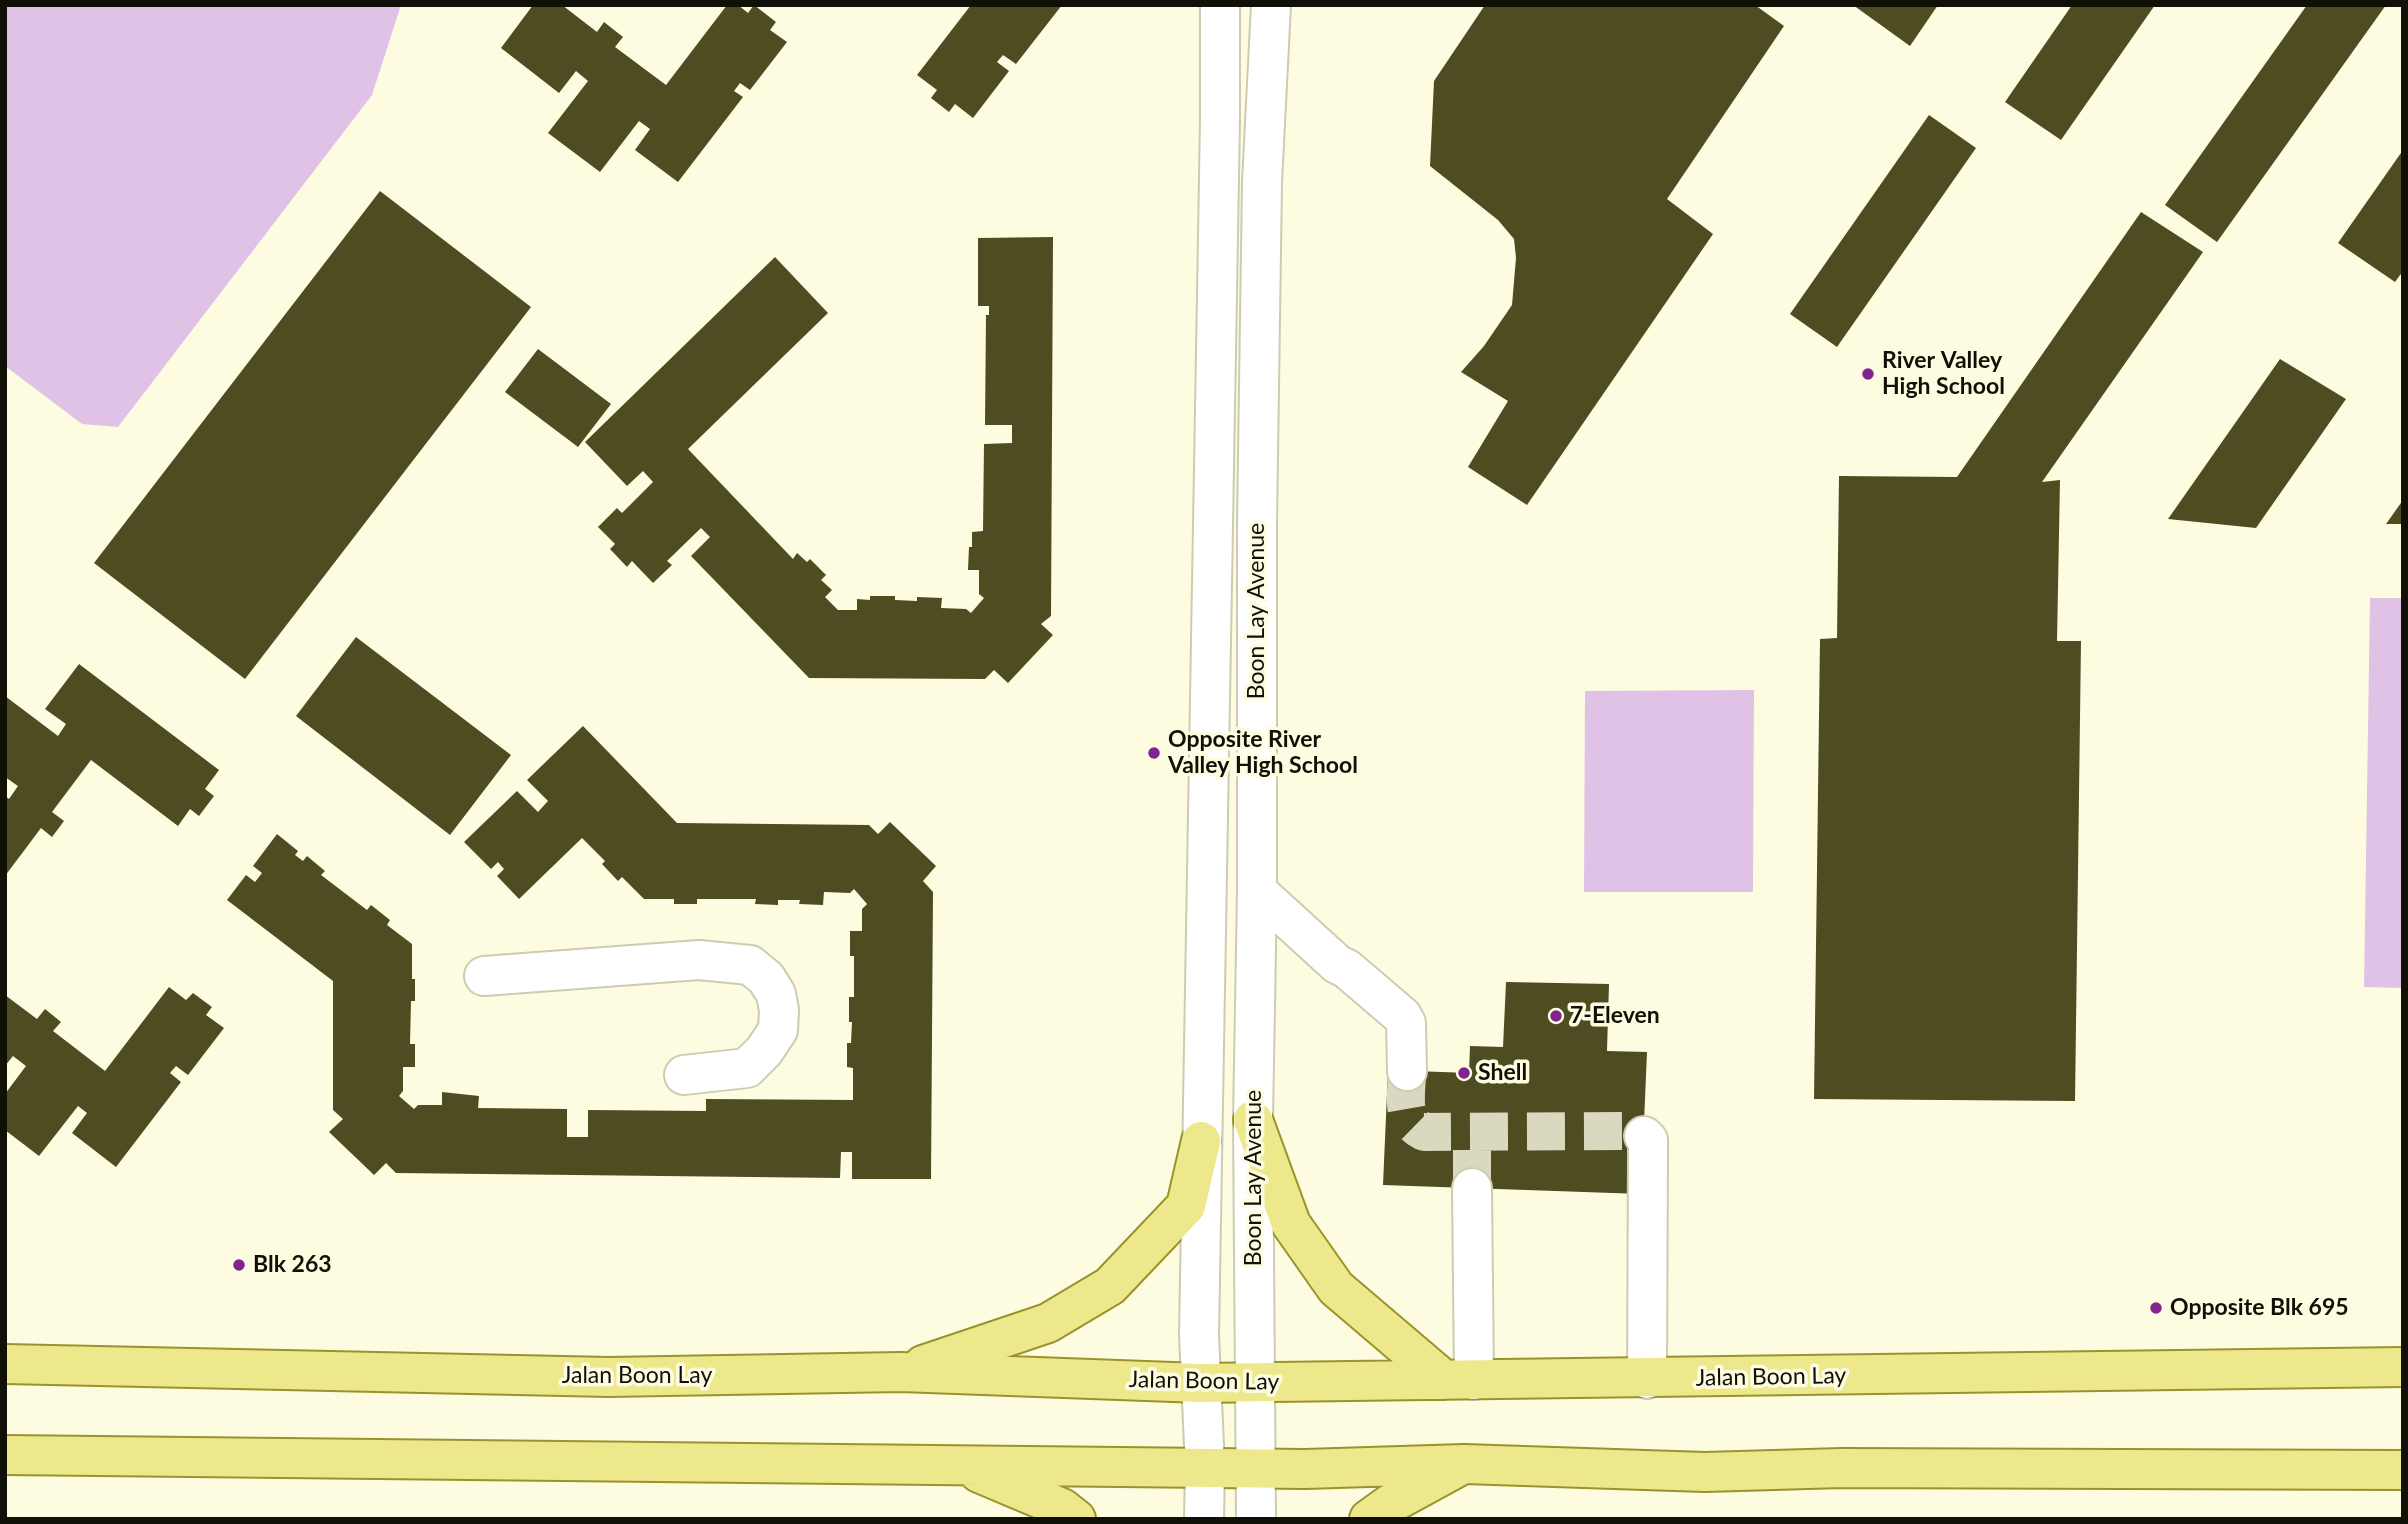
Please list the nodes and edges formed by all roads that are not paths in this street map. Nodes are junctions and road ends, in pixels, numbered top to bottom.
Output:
1 (1220, 5) edge
2 (1271, 5) edge
3 (1257, 891) junction
4 (484, 976) dead end
5 (1407, 1071) tunnel mouth
6 (684, 1075) dead end
7 (1252, 1120) junction
8 (1644, 1136) dead end
9 (1201, 1141) junction
10 (1472, 1188) tunnel mouth
11 (5, 1364) edge
12 (2403, 1367) edge
13 (901, 1373) junction
14 (1647, 1379) junction
15 (1459, 1380) junction
16 (1255, 1382) junction
17 (1200, 1383) junction
18 (5, 1455) edge
19 (1464, 1464) junction
20 (961, 1466) junction
21 (1205, 1466) junction
22 (1256, 1468) junction
23 (2403, 1470) edge
24 (1076, 1519) edge
25 (1204, 1519) edge
26 (1256, 1519) edge
27 (1369, 1519) edge

1 - 9 street, Boon Lay Avenue
2 - 3 street, Boon Lay Avenue
3 - 5 street
3 - 7 street, Boon Lay Avenue
4 - 6 street
7 - 15 main road
7 - 16 street, Boon Lay Avenue
8 - 14 street
9 - 13 main road
9 - 17 street, Boon Lay Avenue
10 - 15 street
11 - 13 main road, Jalan Boon Lay
12 - 14 main road, Jalan Boon Lay
13 - 17 main road, Jalan Boon Lay
14 - 15 main road, Jalan Boon Lay
15 - 16 main road, Jalan Boon Lay
16 - 17 main road, Jalan Boon Lay
16 - 22 street, Boon Lay Avenue
17 - 21 street, Boon Lay Avenue
18 - 20 main road
19 - 22 main road
19 - 23 main road
19 - 27 main road
20 - 21 main road
20 - 24 main road
21 - 22 main road
21 - 25 street, Boon Lay Avenue
22 - 26 street, Boon Lay Avenue

